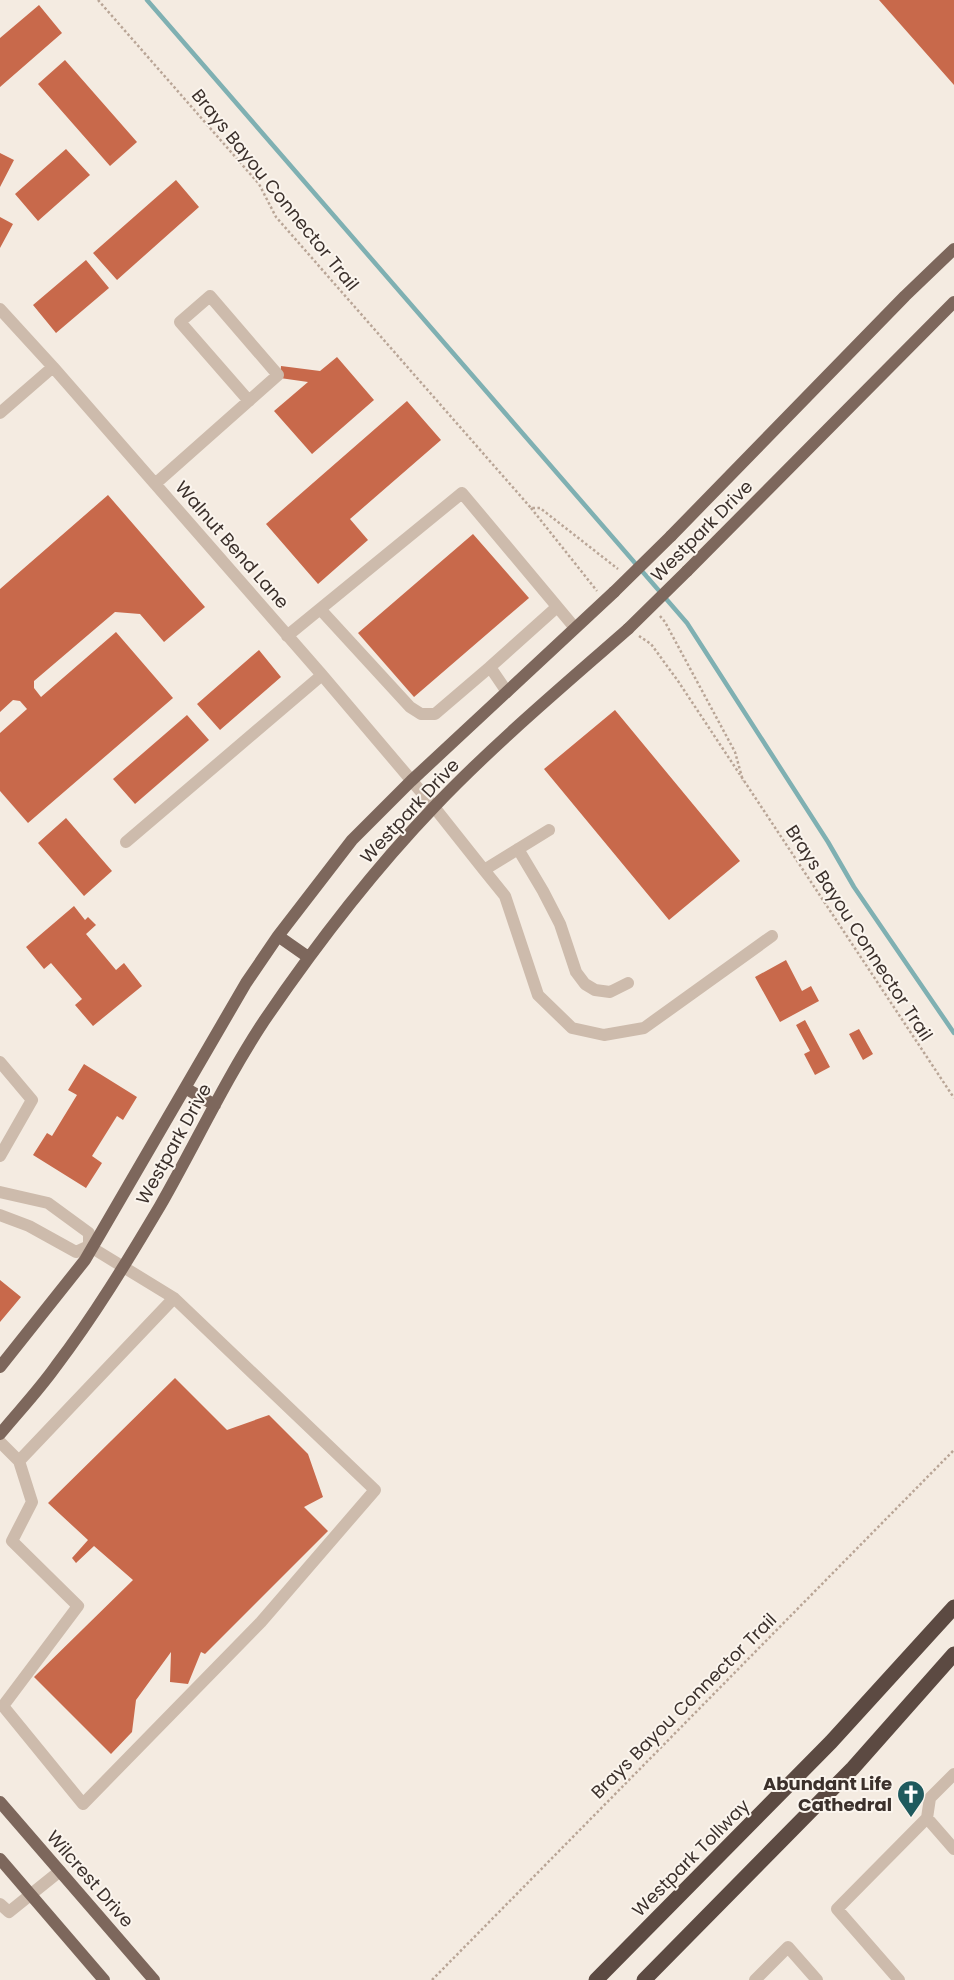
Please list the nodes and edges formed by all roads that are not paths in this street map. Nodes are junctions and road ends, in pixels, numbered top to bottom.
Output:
1 (954, 250) edge
2 (954, 302) edge
3 (0, 310) edge
4 (54, 367) junction
5 (249, 401) junction
6 (2, 407) edge
7 (156, 484) junction
8 (558, 607) junction
9 (320, 610) junction
10 (575, 628) junction
11 (287, 636) junction
12 (490, 668) junction
13 (322, 675) junction
14 (507, 692) junction
15 (411, 781) junction
16 (434, 807) junction
17 (549, 830) dead end
18 (126, 842) dead end
19 (518, 849) junction
20 (484, 870) junction
21 (278, 936) junction
22 (772, 936) dead end
23 (308, 958) junction
24 (628, 983) dead end
25 (0, 1062) edge
26 (185, 1088) junction
27 (215, 1105) junction
28 (0, 1156) edge
29 (0, 1192) edge
30 (0, 1215) edge
31 (91, 1247) junction
32 (123, 1267) junction
33 (174, 1298) junction
34 (0, 1367) edge
35 (0, 1434) edge
36 (0, 1442) edge
37 (18, 1461) junction
38 (954, 1607) edge
39 (954, 1654) edge
40 (954, 1774) edge
41 (0, 1802) edge
42 (927, 1818) junction
43 (954, 1849) edge
44 (0, 1859) edge
45 (60, 1871) junction
46 (31, 1895) junction
47 (0, 1904) edge
48 (104, 1980) edge
49 (154, 1980) edge
50 (596, 1980) edge
51 (644, 1980) edge
52 (755, 1980) edge
53 (817, 1980) edge
54 (899, 1980) edge

1 - 10 main road, Westpark Drive, bridge
2 - 16 main road, Westpark Drive, bridge
3 - 4 street, Walnut Bend Lane
4 - 6 street
4 - 7 street, Walnut Bend Lane
5 - 5 street
5 - 7 street
7 - 11 street, Walnut Bend Lane
8 - 9 street
8 - 10 street
8 - 12 street
9 - 11 street
9 - 12 street
10 - 14 main road, Westpark Drive
11 - 13 street, Walnut Bend Lane
12 - 14 street
13 - 15 street, Walnut Bend Lane
13 - 18 street
14 - 15 main road, Westpark Drive
15 - 16 street, Walnut Bend Lane
15 - 21 main road, Westpark Drive
16 - 20 street, Walnut Bend Lane
16 - 23 main road, Westpark Drive
17 - 19 street
19 - 20 street
19 - 24 street
20 - 22 street, Walnut Bend Lane
21 - 23 main road
21 - 26 main road, Westpark Drive
23 - 27 main road, Westpark Drive
25 - 28 street
26 - 27 main road
26 - 31 main road, Westpark Drive
27 - 32 main road, Westpark Drive
29 - 31 street
30 - 31 street
31 - 32 street
31 - 34 main road, Westpark Drive
32 - 33 street
32 - 35 main road, Westpark Drive
33 - 37 street
33 - 37 street
36 - 37 street
38 - 50 highway, Westpark Tollway
39 - 51 highway
40 - 42 street
41 - 45 main road, Wilcrest Drive
42 - 43 street
42 - 54 street
44 - 46 main road
45 - 46 street
45 - 49 main road, Wilcrest Drive
46 - 47 street
46 - 48 main road
52 - 53 street

